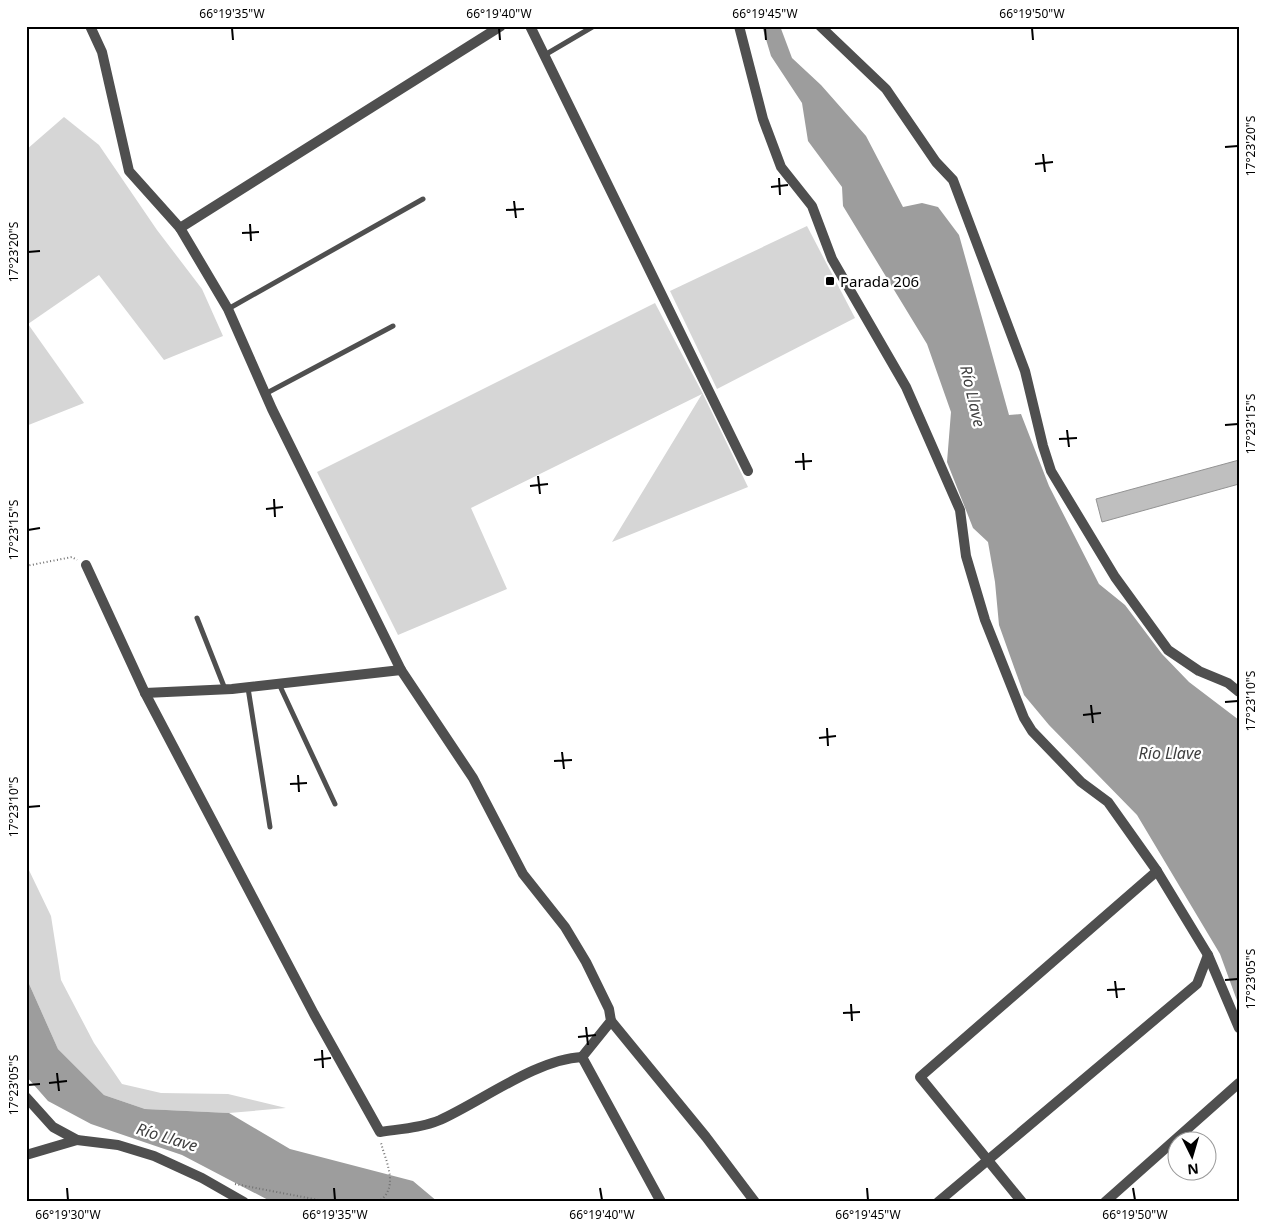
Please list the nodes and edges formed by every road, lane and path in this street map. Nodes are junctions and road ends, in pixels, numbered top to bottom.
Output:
1 (91, 26) edge
2 (501, 26) edge
3 (530, 26) edge
4 (594, 26) edge
5 (739, 26) edge
6 (820, 26) edge
7 (543, 56) junction
8 (423, 199) dead end
9 (180, 228) junction
10 (228, 309) junction
11 (393, 326) dead end
12 (265, 394) junction
13 (748, 471) dead end
14 (86, 565) joint
15 (26, 566) edge
16 (197, 618) dead end
17 (401, 670) junction
18 (278, 684) junction
19 (248, 687) junction
20 (225, 689) junction
21 (1239, 692) edge
22 (145, 693) junction
23 (335, 804) dead end
24 (270, 827) dead end
25 (1157, 871) junction
26 (1208, 955) junction
27 (611, 1021) junction
28 (1239, 1028) edge
29 (582, 1057) junction
30 (1239, 1083) edge
31 (26, 1097) edge
32 (380, 1132) junction
33 (77, 1140) junction
34 (26, 1155) edge
35 (987, 1159) junction
36 (216, 1186) junction
37 (244, 1202) edge
38 (329, 1202) edge
39 (378, 1202) edge
40 (661, 1202) edge
41 (755, 1202) edge
42 (938, 1202) edge
43 (1022, 1202) edge
44 (1105, 1202) edge

1 - 9 street
2 - 9 street
3 - 7 street
4 - 7 lane
5 - 25 street
6 - 21 street
7 - 13 street
8 - 10 lane
9 - 10 street
10 - 12 street
11 - 12 lane
12 - 17 street
14 - 15 path
14 - 22 street
16 - 20 lane
17 - 18 street
17 - 27 street
18 - 19 street
18 - 23 lane
19 - 20 street
19 - 24 lane
20 - 22 street
22 - 32 street
25 - 26 street
25 - 35 street
26 - 28 street
26 - 35 street
27 - 29 street
27 - 41 street
29 - 32 street
29 - 40 street
30 - 44 street
31 - 33 street
32 - 39 path
33 - 34 street
33 - 36 street
35 - 42 street
35 - 43 street
36 - 37 street
36 - 38 path

